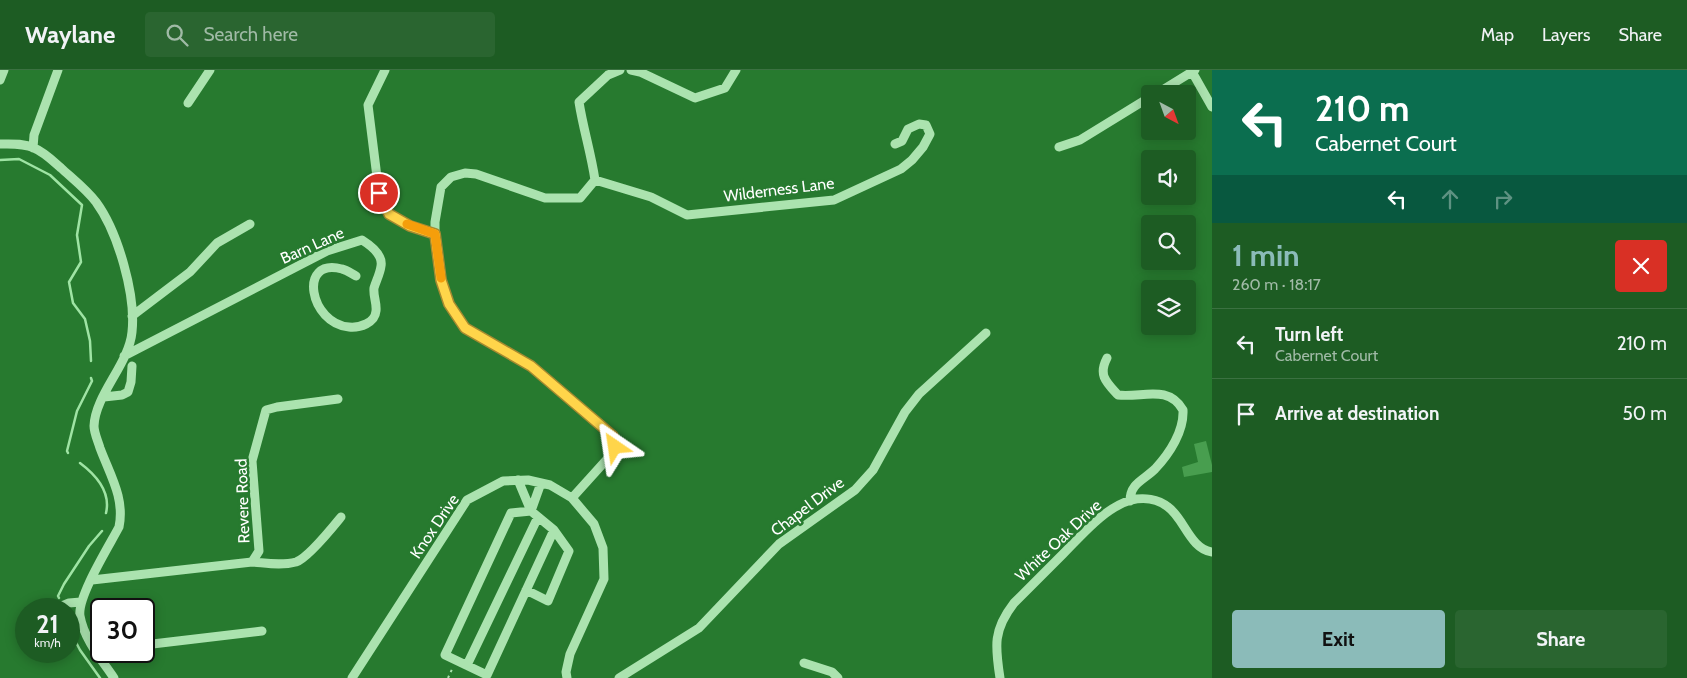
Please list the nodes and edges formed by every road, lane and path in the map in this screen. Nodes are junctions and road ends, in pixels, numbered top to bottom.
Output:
1 (4, 70) edge
2 (58, 70) edge
3 (210, 70) edge
4 (385, 70) edge
5 (620, 70) edge
6 (631, 70) edge
7 (736, 70) edge
8 (1192, 71) edge
9 (0, 80) edge
10 (1170, 85) edge
11 (188, 103) dead end
12 (1141, 103) edge
13 (1212, 107) edge
14 (0, 144) edge
15 (895, 144) dead end
16 (1059, 147) dead end
17 (33, 148) junction
18 (596, 180) junction
19 (250, 224) dead end
20 (435, 234) junction
21 (356, 276) dead end
22 (132, 316) junction
23 (986, 333) dead end
24 (124, 356) junction
25 (1107, 358) dead end
26 (132, 366) dead end
27 (104, 397) junction
28 (338, 399) dead end
29 (518, 480) junction
30 (540, 483) junction
31 (572, 498) junction
32 (1130, 501) junction
33 (534, 514) junction
34 (341, 517) dead end
35 (554, 530) junction
36 (1212, 552) edge
37 (252, 562) junction
38 (92, 580) junction
39 (526, 590) junction
40 (81, 602) joint
41 (262, 631) dead end
42 (90, 638) edge
43 (155, 645) edge
44 (105, 663) edge
45 (804, 663) dead end
46 (467, 665) junction
47 (114, 678) edge
48 (352, 678) edge
49 (567, 678) edge
50 (619, 678) edge
51 (838, 678) edge
52 (1000, 678) edge

1 - 9 street
2 - 17 street
3 - 11 street
4 - 20 street
5 - 18 street
6 - 7 street
8 - 10 street
8 - 13 street
12 - 16 street
14 - 17 street
15 - 18 street, Wilderness Lane
17 - 22 street
18 - 20 street
19 - 22 street
20 - 31 street
21 - 24 street, Barn Lane
22 - 24 street
23 - 50 street, Chapel Drive
24 - 27 street
25 - 32 street
26 - 27 street
27 - 38 street
28 - 37 street, Revere Road
29 - 30 street, Knox Drive
29 - 33 street
29 - 48 street, Knox Drive
30 - 31 street, Knox Drive
30 - 33 street
31 - 49 street, Knox Drive
32 - 36 street, White Oak Drive
32 - 52 street, White Oak Drive
33 - 35 street
33 - 46 street
33 - 46 street
34 - 37 street
35 - 39 street
35 - 39 street
37 - 38 street, Revere Road
38 - 40 street
39 - 46 street
40 - 42 street
41 - 43 street
44 - 47 street
45 - 51 street

